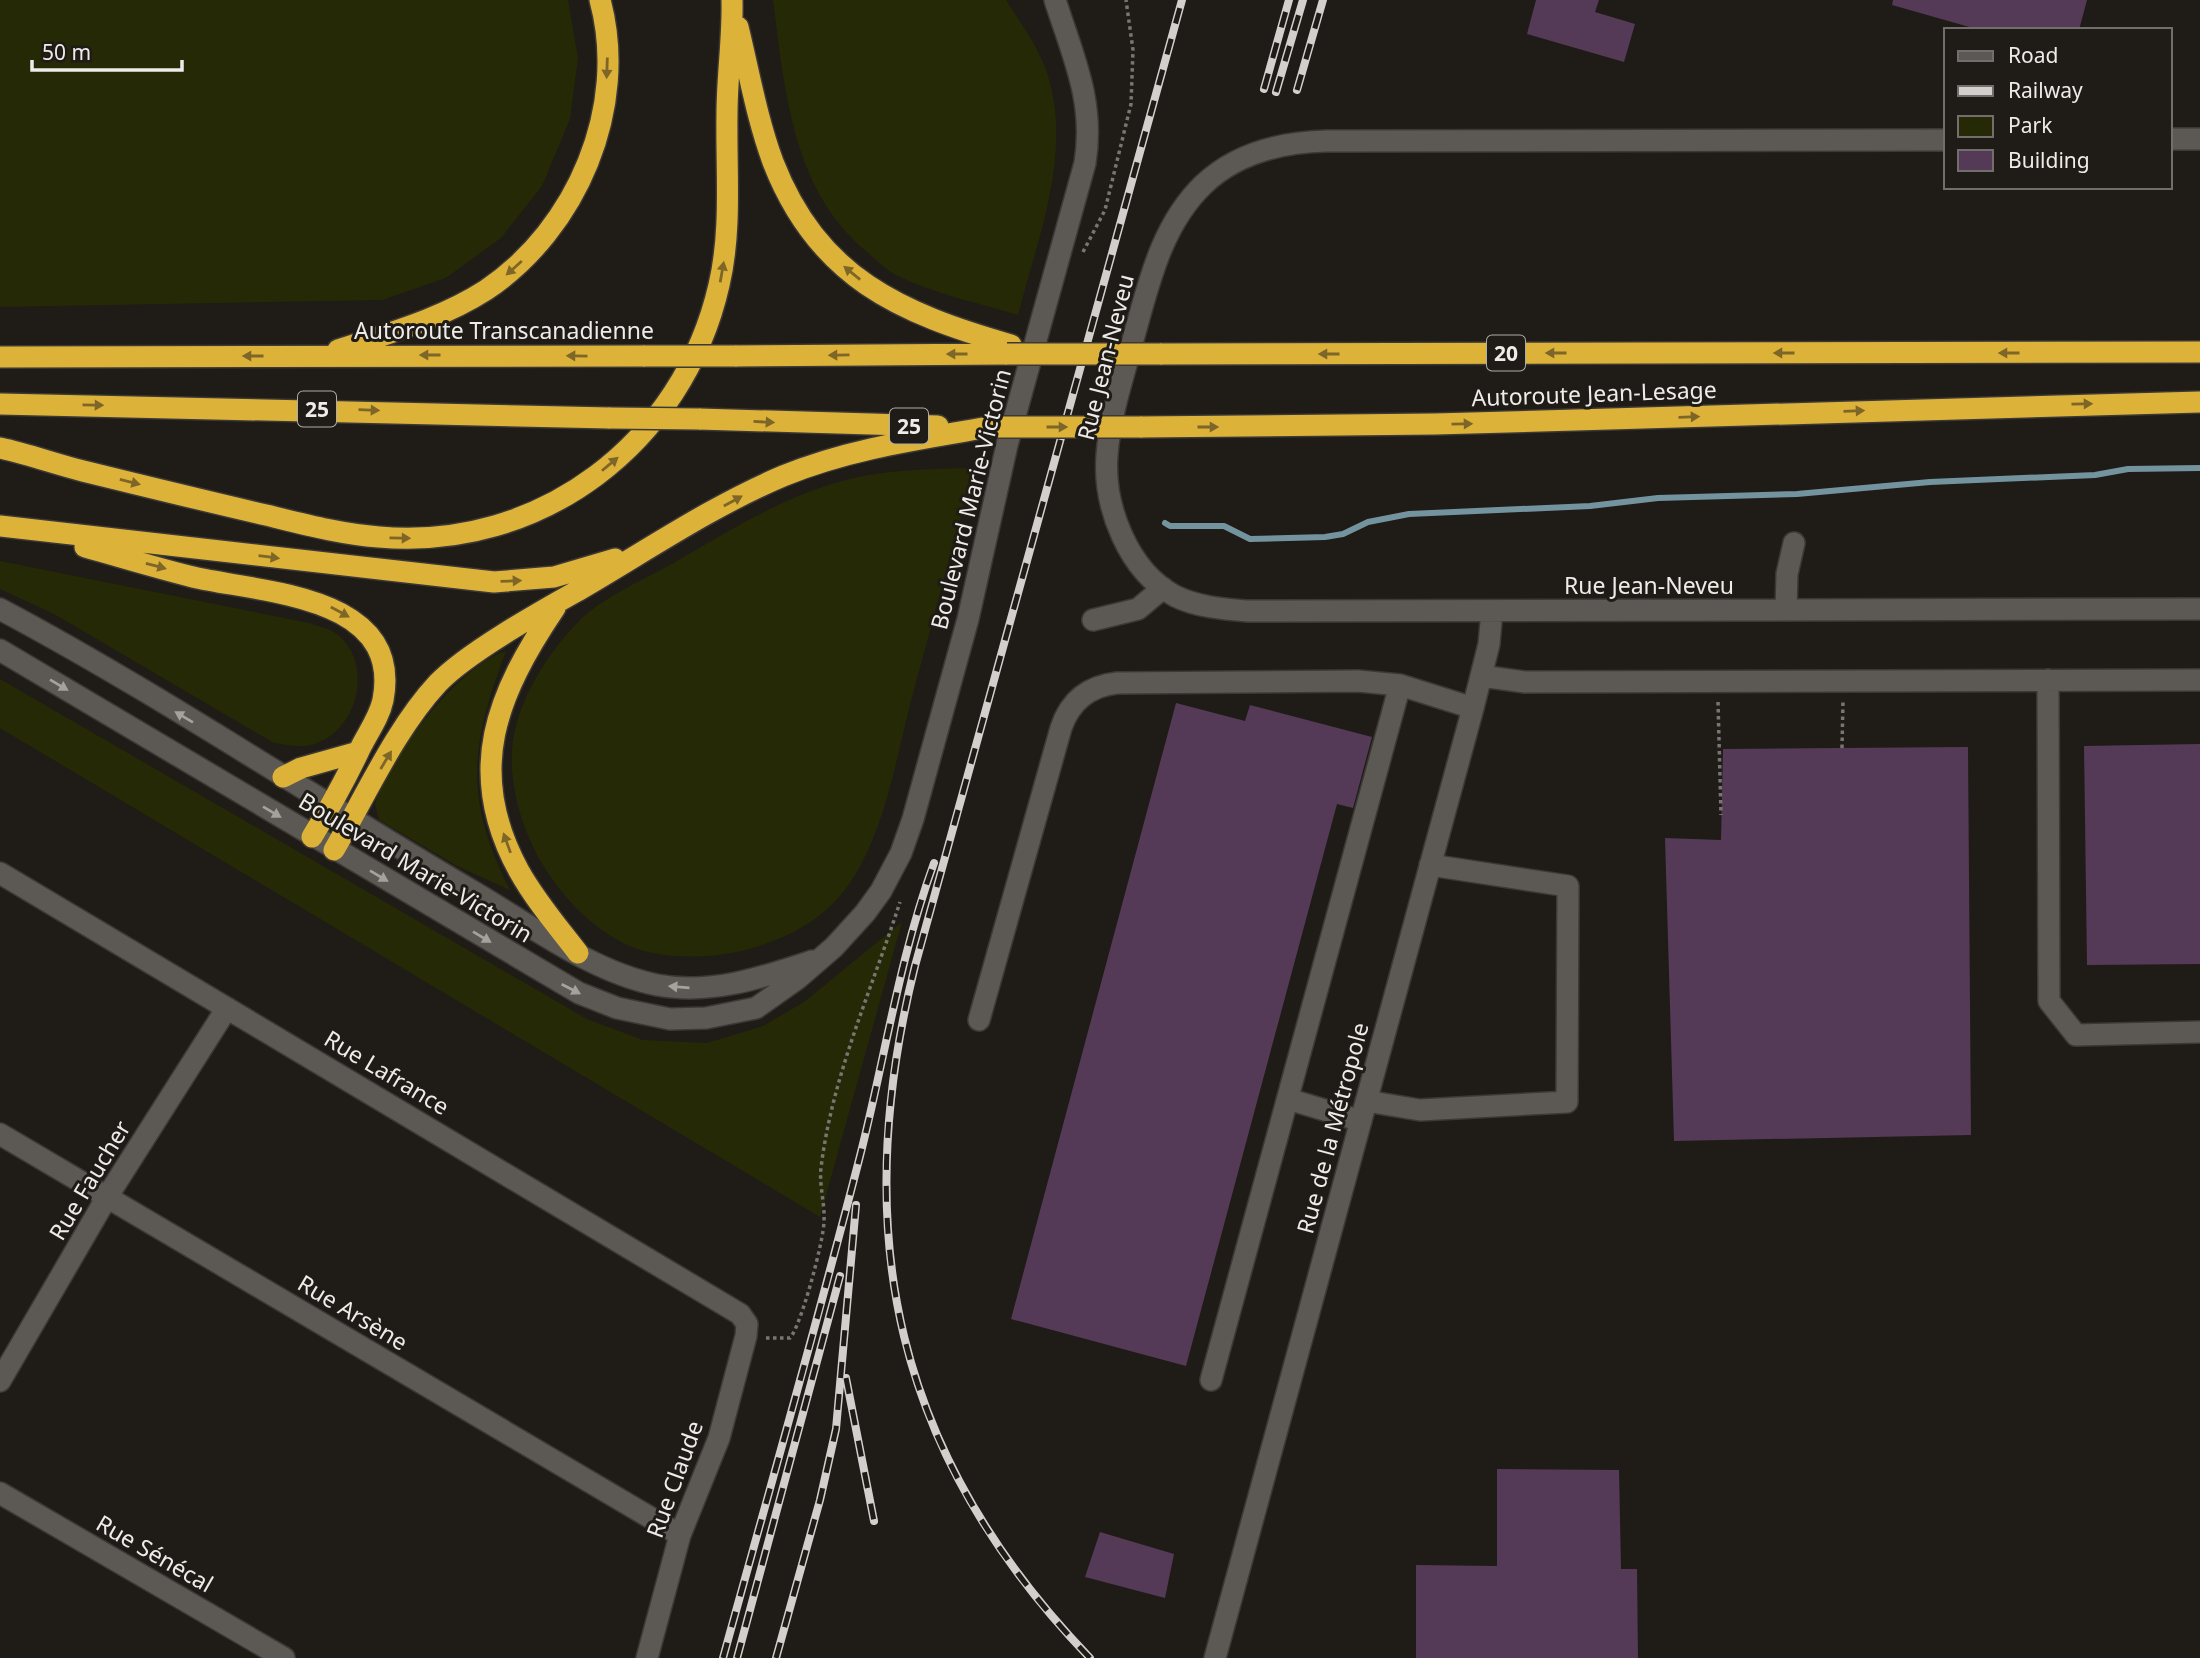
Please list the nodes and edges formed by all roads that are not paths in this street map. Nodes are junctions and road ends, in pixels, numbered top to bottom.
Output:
1 (600, 0) edge
2 (1046, 1) edge
3 (732, 3) edge
4 (2172, 139) edge
5 (2200, 139) edge
6 (1944, 140) edge
7 (1009, 350) junction
8 (2200, 352) edge
9 (322, 356) junction
10 (0, 357) edge
11 (2200, 402) edge
12 (0, 404) edge
13 (989, 427) junction
14 (0, 448) edge
15 (10, 527) edge
16 (674, 535) junction
17 (1794, 543) dead end
18 (1163, 588) junction
19 (561, 600) junction
20 (0, 609) edge
21 (2200, 609) edge
22 (1786, 610) junction
23 (1492, 611) junction
24 (1093, 620) dead end
25 (0, 650) edge
26 (1481, 676) junction
27 (2048, 680) junction
28 (2200, 680) edge
29 (1400, 685) junction
30 (1473, 708) junction
31 (358, 752) junction
32 (283, 777) junction
33 (331, 807) junction
34 (352, 819) junction
35 (312, 837) junction
36 (334, 849) junction
37 (1430, 865) junction
38 (0, 873) edge
39 (578, 953) junction
40 (820, 958) junction
41 (227, 1008) junction
42 (979, 1020) dead end
43 (2200, 1032) edge
44 (1288, 1099) junction
45 (1364, 1111) junction
46 (0, 1134) edge
47 (107, 1197) junction
48 (744, 1319) joint
49 (1211, 1380) dead end
50 (0, 1381) edge
51 (0, 1493) edge
52 (680, 1535) junction
53 (284, 1658) edge
54 (648, 1658) edge
55 (1215, 1658) edge

1 -> 9 highway
2 - 40 street, Boulevard Marie-Victorin
7 -> 3 highway
14 -> 3 highway
4 - 5 street
6 - 18 street, Rue Jean-Neveu
8 -> 7 highway, Autoroute Jean-Lesage / 20, bridge
7 -> 9 highway, Autoroute Transcanadienne, bridge
9 -> 10 highway, Autoroute Transcanadienne
13 -> 11 highway, Autoroute Jean-Lesage / 25, bridge
12 -> 13 highway, 25, bridge
16 -> 13 highway
15 -> 16 highway
15 -> 31 highway
16 - 19 highway
17 - 22 street
18 - 23 street, Rue Jean-Neveu
18 - 24 street
34 -> 19 highway
39 -> 19 highway
32 -> 20 street, Boulevard Marie-Victorin
21 - 22 street, Rue Jean-Neveu
22 - 23 street, Rue Jean-Neveu
23 - 26 street, Rue de la Métropole
25 -> 35 street, Boulevard Marie-Victorin
26 - 27 street
26 - 30 street, Rue de la Métropole
27 - 28 street
27 - 43 street
29 - 30 street
29 - 42 street
29 - 44 street
30 - 37 street, Rue de la Métropole
31 - 32 highway
31 - 33 highway
32 - 33 street, Boulevard Marie-Victorin
33 - 34 street, Boulevard Marie-Victorin
33 - 35 highway
34 - 36 highway
34 - 39 street, Boulevard Marie-Victorin
35 - 36 street, Boulevard Marie-Victorin
36 -> 40 street, Boulevard Marie-Victorin
37 - 45 street, Rue de la Métropole
37 - 45 street
38 - 41 street, Rue Lafrance
40 -> 39 street, Boulevard Marie-Victorin
41 - 47 street, Rue Faucher
41 - 48 street, Rue Lafrance
44 - 45 street
44 - 49 street
45 - 55 street, Rue de la Métropole
46 - 47 street, Rue Arsène
47 - 50 street, Rue Faucher
47 - 52 street, Rue Arsène
48 - 52 street, Rue Claude
51 - 53 street, Rue Sénécal
52 - 54 street, Rue Claude

